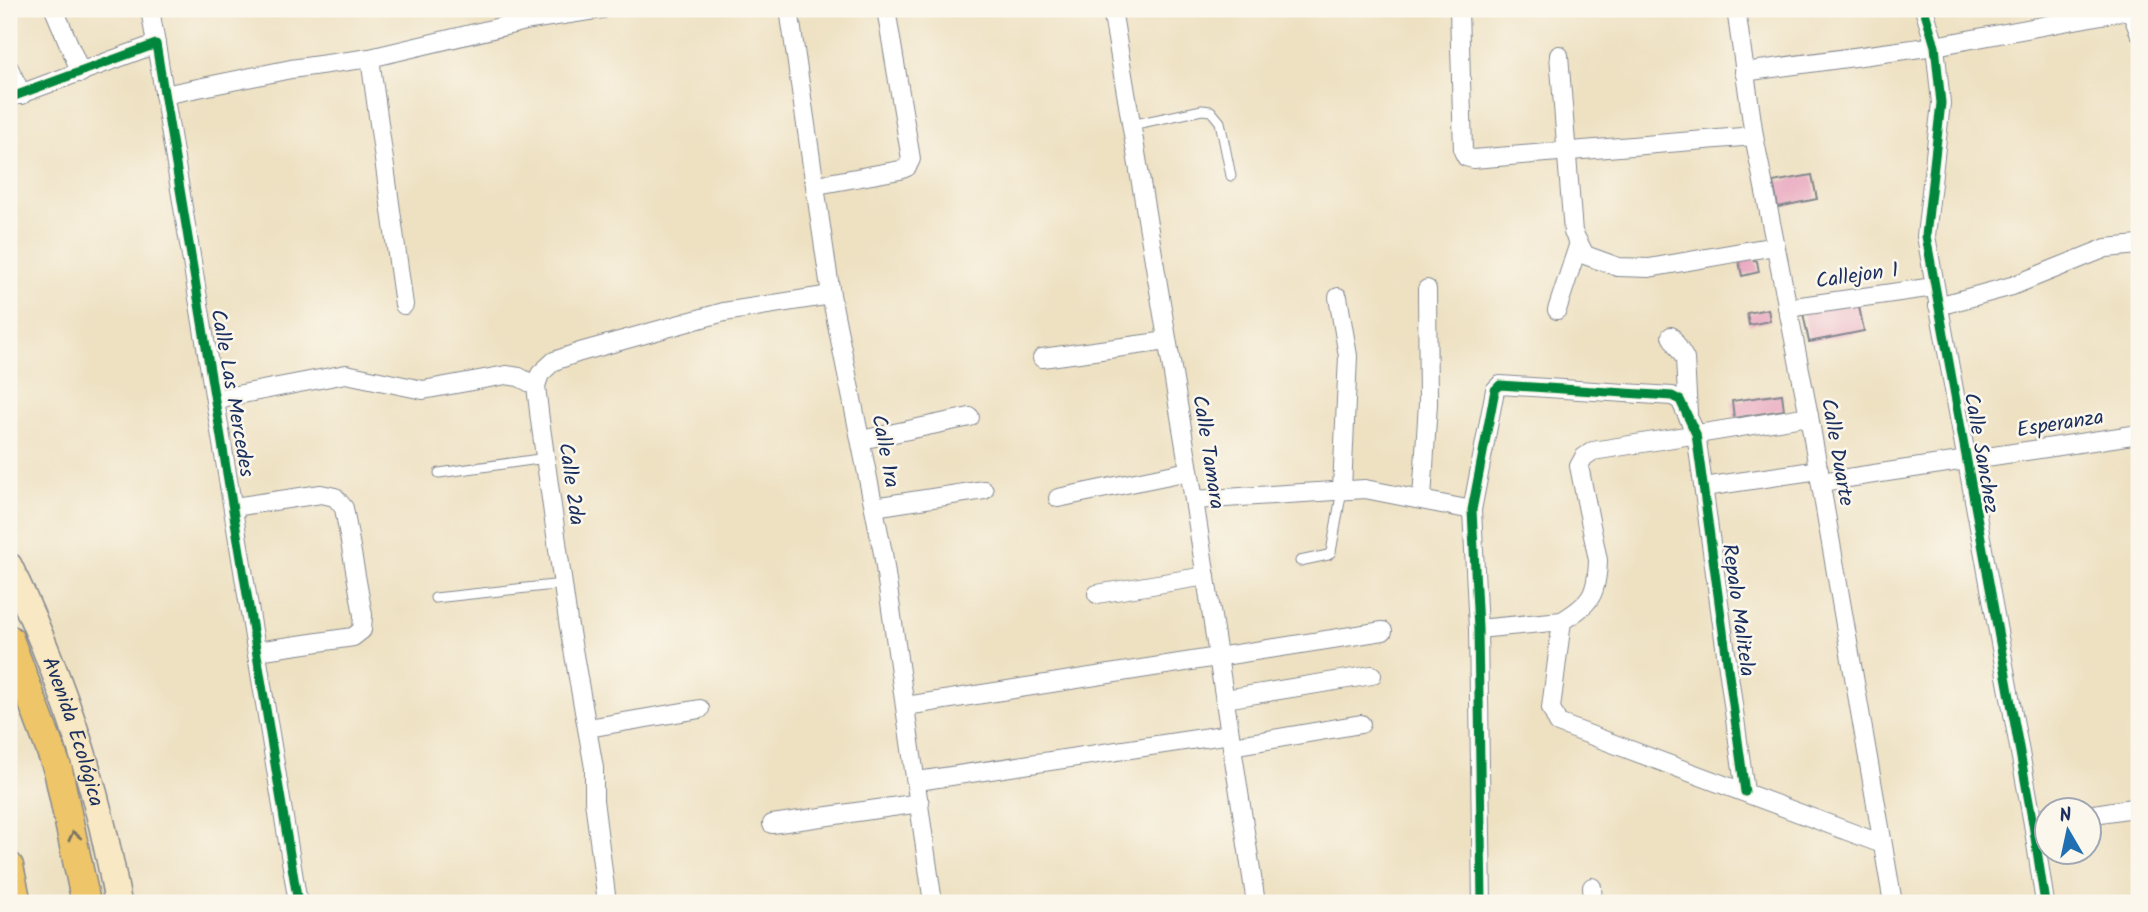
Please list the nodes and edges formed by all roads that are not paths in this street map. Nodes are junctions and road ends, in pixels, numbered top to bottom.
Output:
1 (54, 9) edge
2 (150, 9) edge
3 (602, 9) edge
4 (789, 9) edge
5 (886, 9) edge
6 (1112, 9) edge
7 (1459, 9) edge
8 (1736, 9) edge
9 (1924, 9) edge
10 (2131, 9) edge
11 (528, 14) edge
12 (2139, 32) edge
13 (156, 44) junction
14 (1935, 46) junction
15 (1559, 55) dead end
16 (370, 58) junction
17 (9, 68) edge
18 (1744, 72) junction
19 (81, 73) junction
20 (164, 95) junction
21 (16, 97) edge
22 (1131, 125) junction
23 (1754, 136) junction
24 (1566, 150) junction
25 (1231, 176) dead end
26 (817, 185) junction
27 (2139, 245) edge
28 (1578, 246) junction
29 (1775, 246) junction
30 (1934, 286) junction
31 (1427, 289) dead end
32 (831, 295) junction
33 (1338, 298) dead end
34 (404, 305) dead end
35 (1938, 306) junction
36 (1787, 308) junction
37 (1557, 310) dead end
38 (1671, 336) dead end
39 (1167, 341) junction
40 (1042, 358) dead end
41 (536, 386) junction
42 (216, 399) junction
43 (1688, 416) junction
44 (1809, 416) junction
45 (970, 417) dead end
46 (1696, 434) junction
47 (2139, 434) edge
48 (861, 440) junction
49 (546, 458) junction
50 (1965, 461) junction
51 (1189, 471) junction
52 (439, 472) dead end
53 (1820, 476) junction
54 (1704, 487) junction
55 (1342, 489) junction
56 (984, 490) dead end
57 (1058, 498) dead end
58 (1422, 499) junction
59 (1194, 500) junction
60 (234, 507) junction
61 (874, 508) junction
62 (1472, 510) junction
63 (1300, 561) dead end
64 (9, 566) edge
65 (1206, 576) junction
66 (564, 584) junction
67 (1097, 594) dead end
68 (435, 598) dead end
69 (1562, 621) junction
70 (1478, 629) junction
71 (1383, 631) dead end
72 (9, 639) edge
73 (257, 651) junction
74 (1218, 656) junction
75 (1372, 675) dead end
76 (1225, 699) junction
77 (906, 706) junction
78 (700, 709) dead end
79 (1361, 724) dead end
80 (588, 729) junction
81 (1231, 740) junction
82 (918, 781) junction
83 (1745, 792) junction
84 (2034, 796) edge
85 (920, 803) junction
86 (2139, 807) edge
87 (2102, 813) edge
88 (772, 824) dead end
89 (1882, 844) junction
90 (9, 866) edge
91 (2043, 866) edge
92 (17, 903) edge
93 (86, 903) edge
94 (118, 903) edge
95 (298, 903) edge
96 (607, 903) edge
97 (933, 903) edge
98 (1255, 903) edge
99 (1482, 903) edge
100 (1893, 903) edge
101 (2045, 903) edge

1 - 19 street
2 - 13 street, Calle Las Mercedes
3 - 11 street
4 - 26 street, Calle 1ra
5 - 26 street
6 - 22 street, Calle Tamara
7 - 24 street
8 - 18 street, Calle Duarte
9 - 14 street, Calle Sanchez
10 - 12 street
10 - 14 street
11 - 16 street
13 - 19 street
13 - 20 street, Calle Las Mercedes
14 - 18 street
14 - 30 street, Calle Sanchez
15 - 24 street
16 - 20 street
16 - 34 street
17 - 21 street
18 - 23 street, Calle Duarte
19 - 21 street
20 - 42 street, Calle Las Mercedes
22 - 25 lane
22 - 39 street, Calle Tamara
23 - 24 street
23 - 29 street, Calle Duarte
24 - 28 street
26 - 32 street, Calle 1ra
27 - 35 street
28 - 29 street
28 - 37 street
29 - 36 street, Calle Duarte
30 - 35 street, Calle Sanchez
30 - 36 street, Callejon 1
31 - 58 street
32 - 41 street
32 - 48 street, Calle 1ra
33 - 55 street
35 - 50 street, Calle Sanchez
36 - 44 street, Calle Duarte
38 - 43 street
39 - 40 street
39 - 51 street, Calle Tamara
41 - 42 street
41 - 49 street, Calle 2da
42 - 60 street, Calle Las Mercedes
43 - 46 street, Repalo Malitela
43 - 62 street
44 - 46 street
44 - 53 street, Calle Duarte
45 - 48 street
46 - 54 street, Repalo Malitela
46 - 69 street
47 - 50 street, Esperanza
48 - 61 street, Calle 1ra
49 - 52 lane
49 - 66 street, Calle 2da
50 - 53 street, Esperanza
50 - 84 street, Calle Sanchez
51 - 57 street
51 - 59 street, Calle Tamara
53 - 54 street, Esperanza
53 - 89 street, Calle Duarte
54 - 83 street, Repalo Malitela
55 - 58 street
55 - 59 street
55 - 63 lane
56 - 61 street
58 - 62 street
59 - 65 street, Calle Tamara
60 - 73 street, Calle Las Mercedes
60 - 73 street
61 - 77 street, Calle 1ra
62 - 70 street
64 - 94 street, Avenida Ecológica
65 - 67 street
65 - 74 street, Calle Tamara
66 - 68 lane
66 - 80 street, Calle 2da
69 - 70 street
69 - 83 street
70 - 99 street
71 - 74 street
93 -> 72 main road, Avenida Ecológica
73 - 95 street, Calle Las Mercedes
74 - 76 street, Calle Tamara
74 - 77 street
75 - 76 street
76 - 81 street, Calle Tamara
77 - 82 street, Calle 1ra
78 - 80 street
79 - 81 street
80 - 96 street, Calle 2da
81 - 82 street
81 - 98 street, Calle Tamara
82 - 85 street, Calle 1ra
83 - 89 street
85 - 88 street
85 - 97 street, Calle 1ra
86 - 87 street
89 - 100 street, Calle Duarte
90 - 92 main road
91 - 101 street, Calle Sanchez

